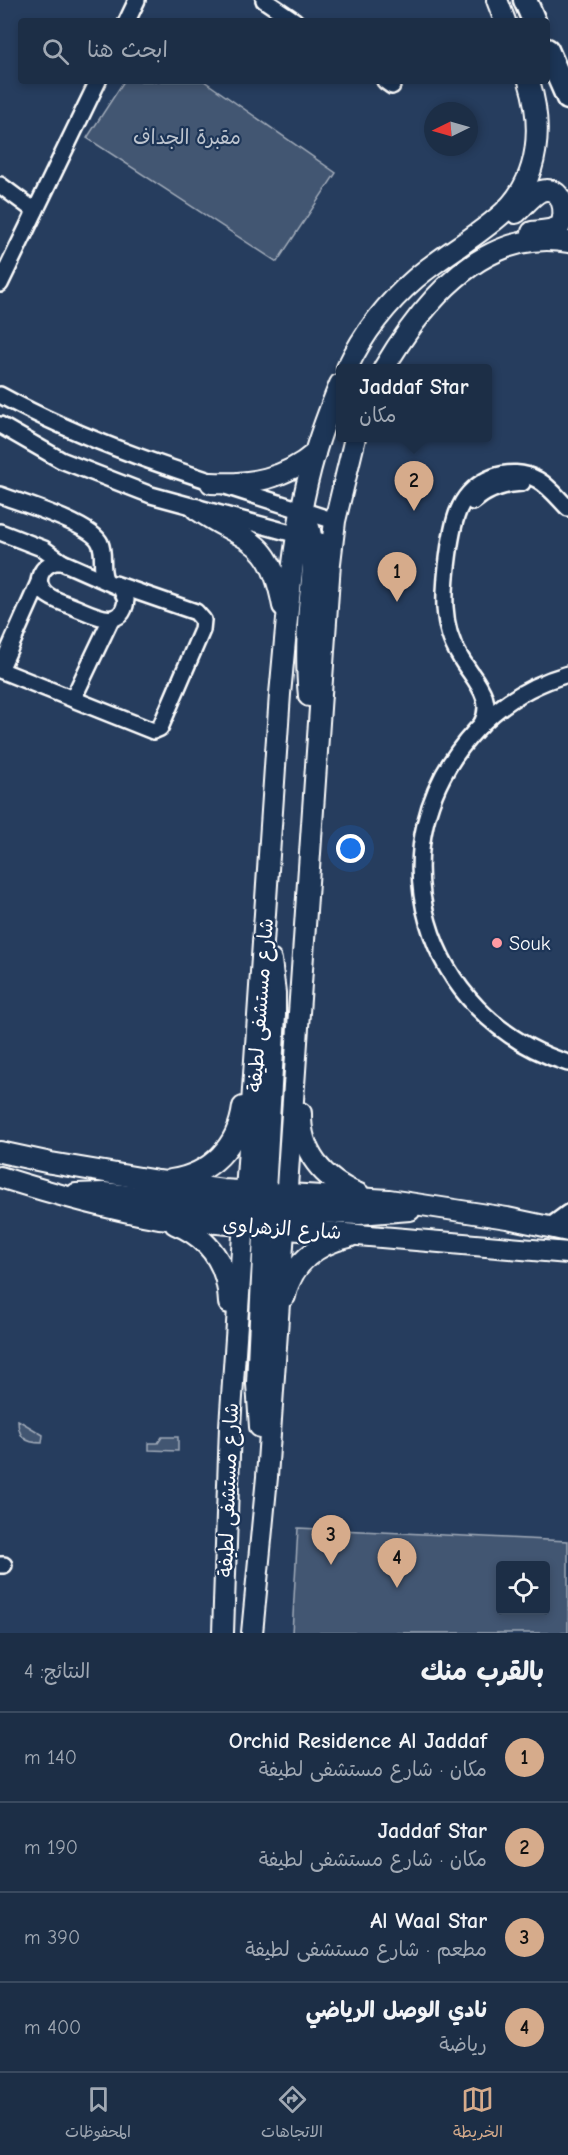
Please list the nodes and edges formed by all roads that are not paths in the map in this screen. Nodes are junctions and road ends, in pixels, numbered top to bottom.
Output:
1 (137, 0) edge
2 (264, 0) edge
3 (497, 0) edge
4 (525, 0) edge
5 (128, 18) edge
6 (291, 18) edge
7 (504, 18) edge
8 (533, 18) edge
9 (550, 57) edge
10 (97, 84) edge
11 (530, 84) edge
12 (568, 98) edge
13 (0, 184) edge
14 (35, 211) junction
15 (466, 242) junction
16 (568, 242) edge
17 (483, 258) junction
18 (0, 284) edge
19 (350, 364) edge
20 (387, 364) edge
21 (0, 386) edge
22 (336, 395) edge
23 (6, 398) edge
24 (0, 425) edge
25 (0, 437) edge
26 (23, 438) junction
27 (354, 442) edge
28 (315, 453) junction
29 (211, 483) junction
30 (0, 495) edge
31 (568, 508) edge
32 (196, 509) junction
33 (302, 510) junction
34 (335, 521) junction
35 (0, 532) edge
36 (314, 540) junction
37 (102, 551) junction
38 (62, 562) junction
39 (82, 570) junction
40 (110, 581) junction
41 (39, 582) junction
42 (111, 619) junction
43 (287, 624) junction
44 (0, 670) edge
45 (568, 674) edge
46 (481, 687) junction
47 (516, 697) junction
48 (73, 699) junction
49 (481, 724) junction
50 (264, 934) junction
51 (256, 1062) junction
52 (296, 1063) junction
53 (568, 1063) edge
54 (0, 1152) edge
55 (0, 1176) edge
56 (158, 1181) junction
57 (55, 1195) junction
58 (368, 1198) junction
59 (427, 1206) junction
60 (264, 1209) junction
61 (568, 1213) edge
62 (159, 1218) junction
63 (549, 1227) junction
64 (568, 1232) edge
65 (363, 1234) junction
66 (568, 1253) edge
67 (277, 1322) junction
68 (235, 1347) junction
69 (267, 1477) junction
70 (223, 1633) edge
71 (252, 1633) edge

1 - 5 street
2 - 6 street
3 - 7 main road
4 - 8 highway
9 - 12 highway
10 - 14 street
11 - 15 main road
13 - 14 street
14 - 18 street
15 - 17 main road
15 - 19 main road
16 - 17 main road
17 - 20 main road
21 - 23 street
22 - 28 main road, شارع مستشفى لطيفة
23 - 29 street
24 - 26 street
25 - 26 street
26 - 32 street
27 - 34 main road, شارع مستشفى لطيفة
28 - 29 main road
28 - 33 main road, شارع مستشفى لطيفة
29 - 33 street
30 - 37 street
31 - 46 street
32 - 36 street
32 - 43 main road
33 - 34 street
33 - 36 main road, شارع مستشفى لطيفة
34 - 36 main road, شارع مستشفى لطيفة
35 - 38 street
36 - 43 main road, شارع مستشفى لطيفة
36 - 52 main road, شارع مستشفى لطيفة
37 - 39 street
37 - 40 street
38 - 39 street
38 - 41 street
39 - 40 street
40 - 42 street
40 - 48 street
41 - 42 street
41 - 44 street
42 - 48 street
43 - 50 main road, شارع مستشفى لطيفة
44 - 48 street
45 - 47 street
46 - 47 street
46 - 49 street
47 - 49 street
49 - 53 street
50 - 51 main road, شارع مستشفى لطيفة
50 - 60 main road
51 - 56 main road
51 - 60 main road, شارع مستشفى لطيفة
52 - 58 main road
52 - 60 main road, شارع مستشفى لطيفة
54 - 56 main road, شارع الزهراوى
55 - 57 main road, شارع الزهراوى
56 - 60 main road, شارع الزهراوى
57 - 60 main road
57 - 62 main road, شارع الزهراوى
58 - 59 main road, شارع الزهراوى
58 - 60 main road, شارع الزهراوى
59 - 60 main road
59 - 63 main road, شارع الزهراوى
60 - 62 main road, شارع الزهراوى
60 - 65 main road, شارع الزهراوى
60 - 67 main road, شارع مستشفى لطيفة
60 - 68 main road, شارع مستشفى لطيفة
60 - 69 main road
61 - 63 street
62 - 68 main road
63 - 64 main road, شارع الزهراوى
65 - 66 main road, شارع الزهراوى
65 - 67 main road
67 - 69 main road, شارع مستشفى لطيفة
68 - 70 main road, شارع مستشفى لطيفة
69 - 71 main road, شارع مستشفى لطيفة

